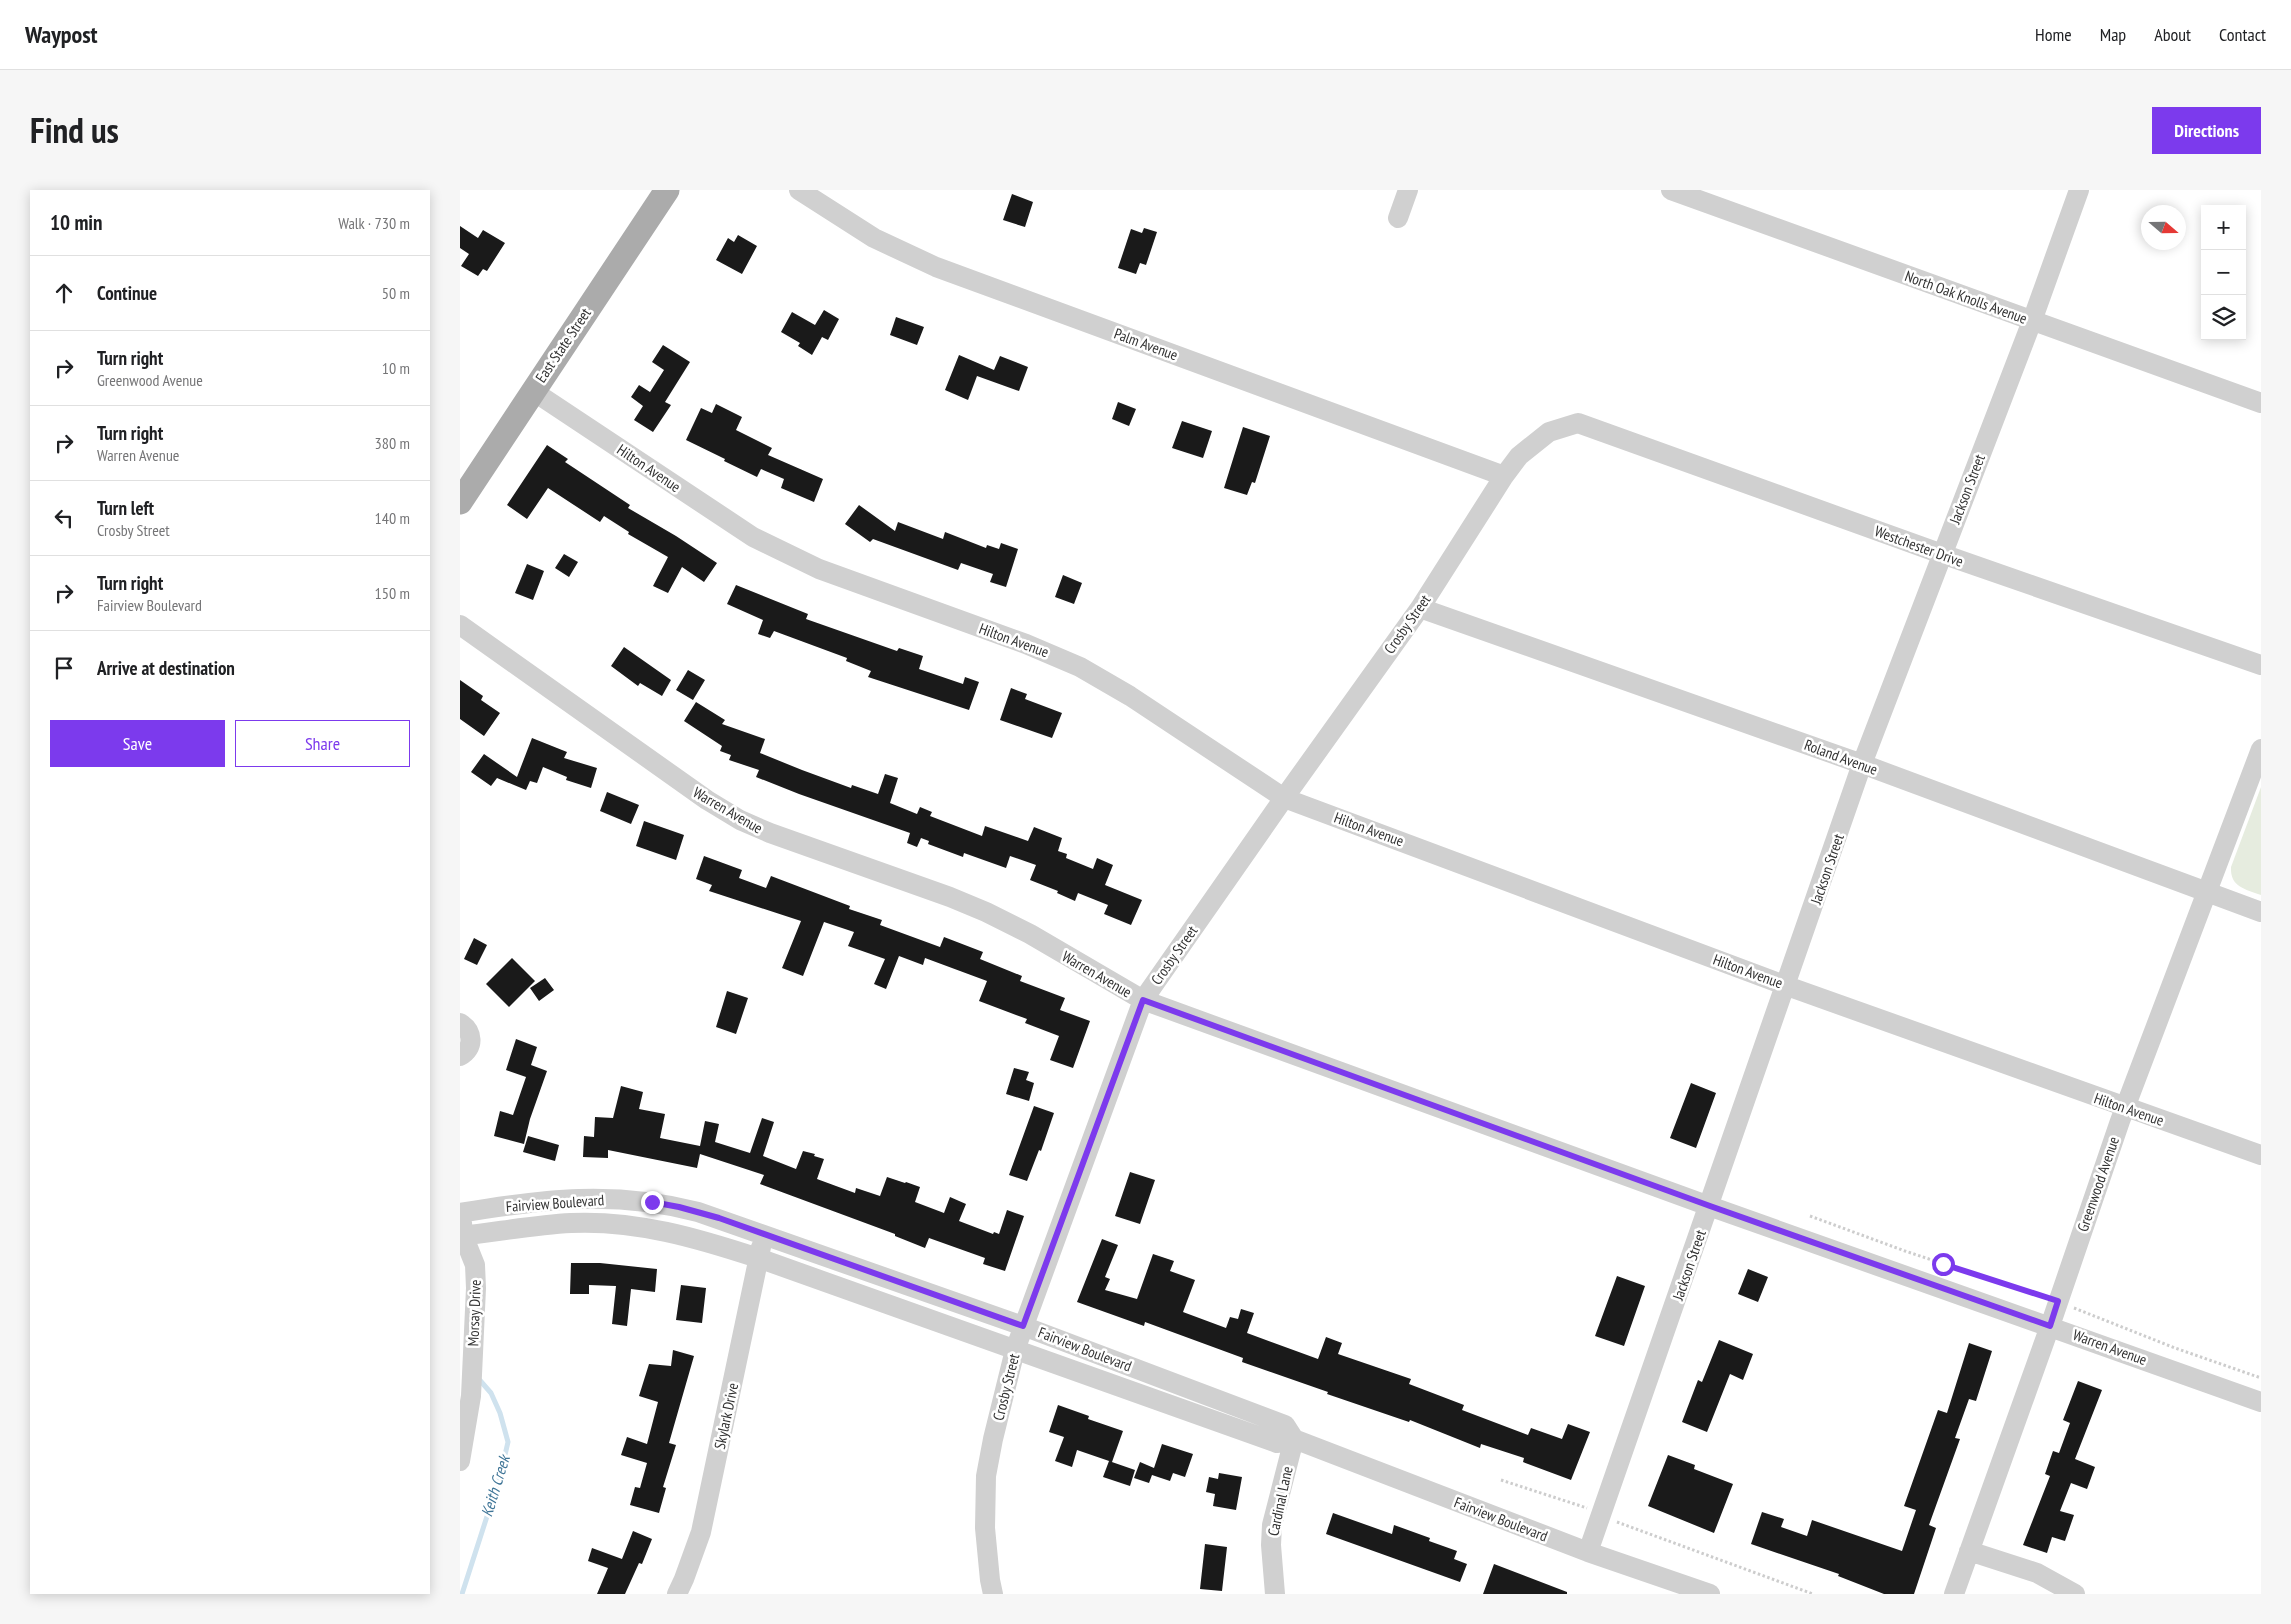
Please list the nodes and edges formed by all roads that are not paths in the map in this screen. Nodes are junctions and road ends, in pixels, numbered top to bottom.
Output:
1 (667, 190) edge
2 (799, 190) edge
3 (1408, 190) edge
4 (1671, 190) edge
5 (2080, 190) edge
6 (1398, 218) dead end
7 (2032, 321) junction
8 (533, 391) junction
9 (2261, 402) edge
10 (1578, 423) joint
11 (1504, 476) junction
12 (460, 502) edge
13 (1942, 554) junction
14 (1420, 608) junction
15 (460, 625) edge
16 (2261, 665) edge
17 (2261, 749) edge
18 (1862, 764) junction
19 (1284, 798) junction
20 (2207, 893) junction
21 (2261, 912) edge
22 (1787, 986) junction
23 (1143, 1000) junction
24 (460, 1023) edge
25 (460, 1056) edge
26 (2124, 1108) junction
27 (2261, 1155) edge
28 (1710, 1206) junction
29 (460, 1210) edge
30 (764, 1234) junction
31 (461, 1238) edge
32 (758, 1258) junction
33 (1023, 1326) junction
34 (2050, 1326) junction
35 (1015, 1350) junction
36 (2261, 1402) edge
37 (1294, 1439) junction
38 (460, 1461) edge
39 (1969, 1550) junction
40 (1588, 1552) junction
41 (677, 1594) edge
42 (993, 1594) edge
43 (1276, 1594) edge
44 (1710, 1594) edge
45 (1954, 1594) edge
46 (2075, 1594) edge

1 - 8 main road, East State Street
2 - 11 street, Palm Avenue
3 - 6 street
4 - 7 street, North Oak Knolls Avenue
5 - 7 street, Jackson Street
7 - 9 street, North Oak Knolls Avenue
7 - 13 street, Jackson Street
8 - 12 main road, East State Street
8 - 19 street, Hilton Avenue
10 - 11 street, Crosby Street
10 - 13 street, Westchester Drive
11 - 14 street, Crosby Street
13 - 16 street, Westchester Drive
13 - 18 street, Jackson Street
14 - 18 street, Roland Avenue
14 - 19 street, Crosby Street
15 - 23 street, Warren Avenue
17 - 20 street, Greenwood Avenue
18 - 20 street, Roland Avenue
18 - 22 street, Jackson Street
19 - 22 street, Hilton Avenue
19 - 23 street, Crosby Street
20 - 21 street, Roland Avenue
20 - 26 street, Greenwood Avenue
22 - 26 street, Hilton Avenue
22 - 28 street, Jackson Street
23 - 28 street, Warren Avenue
23 - 33 street, Crosby Street
24 - 25 street
26 - 27 street, Hilton Avenue
26 - 34 street, Greenwood Avenue
28 - 34 street, Warren Avenue
28 - 40 street, Jackson Street
29 - 30 street, Fairview Boulevard
29 - 31 street, Morsay Drive
30 - 32 street, Skylark Drive
30 - 33 street, Fairview Boulevard
31 - 32 street, Fairview Boulevard
31 - 38 street, Morsay Drive
32 - 35 street, Fairview Boulevard
32 - 41 street, Skylark Drive
33 - 35 street, Crosby Street
33 - 37 street, Fairview Boulevard
34 - 36 street, Warren Avenue
34 - 39 street, Greenwood Avenue
35 - 37 street, Fairview Boulevard
35 - 42 street, Crosby Street
37 - 40 street, Fairview Boulevard
37 - 43 street, Cardinal Lane
39 - 45 street, Greenwood Avenue
39 - 46 street
40 - 44 street, Fairview Boulevard

